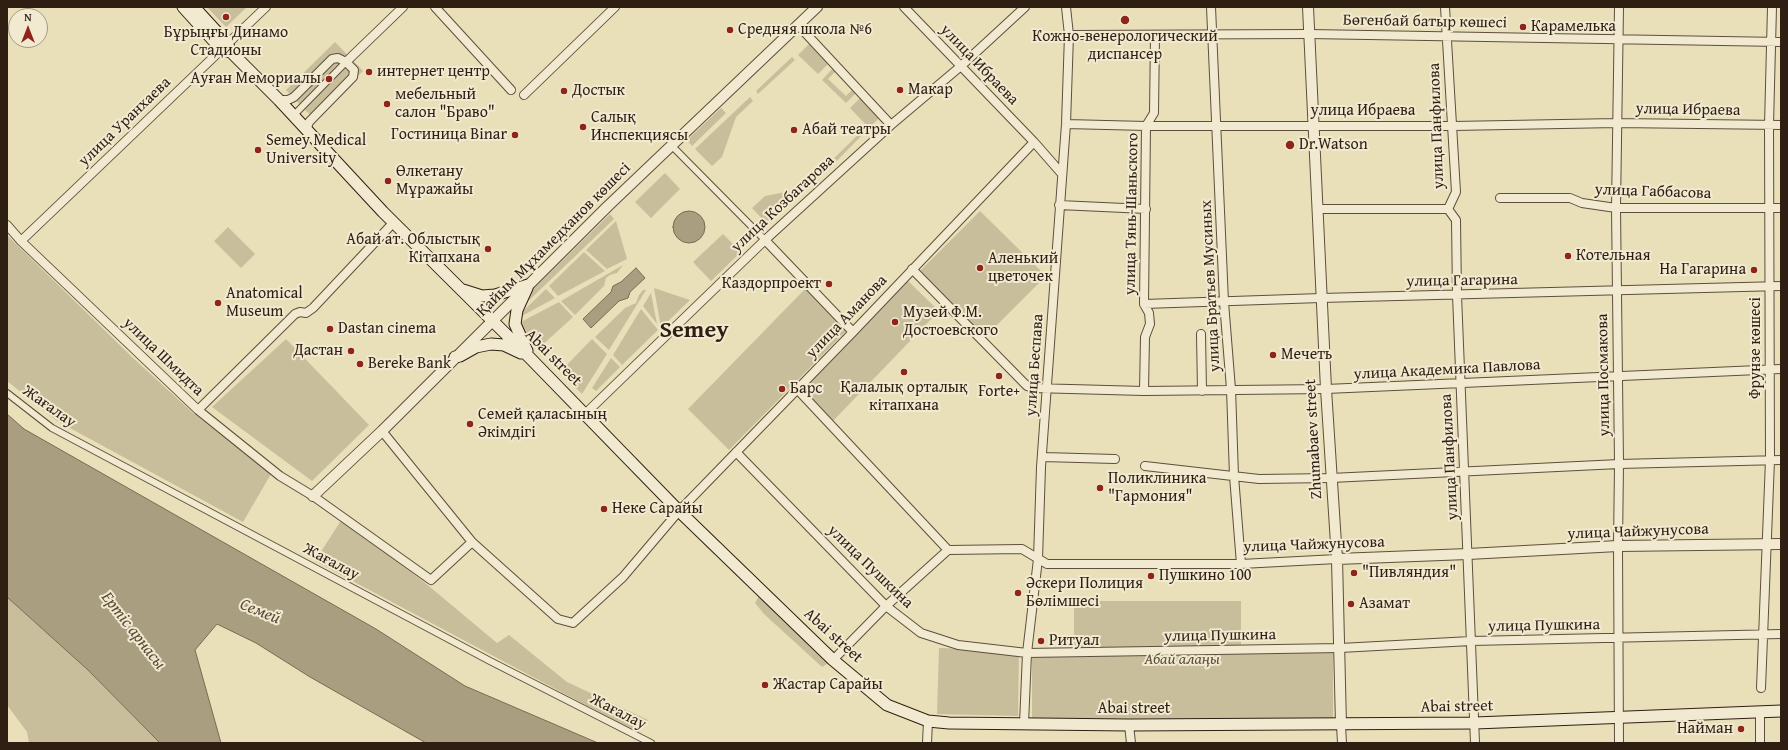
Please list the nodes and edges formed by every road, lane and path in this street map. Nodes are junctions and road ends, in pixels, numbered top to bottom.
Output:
1 (183, 7) edge
2 (194, 7) edge
3 (266, 7) edge
4 (403, 7) edge
5 (435, 7) edge
6 (615, 7) edge
7 (817, 7) edge
8 (904, 7) edge
9 (1026, 7) edge
10 (1066, 7) edge
11 (1210, 7) edge
12 (1308, 7) edge
13 (1445, 7) edge
14 (1619, 7) edge
15 (1772, 7) edge
16 (798, 25) junction
17 (1309, 34) junction
18 (1070, 35) junction
19 (1212, 35) junction
20 (1155, 36) junction
21 (1447, 36) junction
22 (1618, 38) junction
23 (1772, 41) junction
24 (1781, 42) edge
25 (227, 48) junction
26 (346, 62) junction
27 (961, 66) junction
28 (511, 90) dead end
29 (524, 95) dead end
30 (279, 100) junction
31 (292, 116) junction
32 (1617, 123) junction
33 (1066, 124) junction
34 (891, 125) junction
35 (1216, 125) junction
36 (1314, 125) junction
37 (1769, 125) junction
38 (1781, 125) edge
39 (1146, 126) junction
40 (1453, 126) junction
41 (306, 130) junction
42 (1034, 142) junction
43 (671, 145) junction
44 (1062, 174) junction
45 (1500, 198) dead end
46 (1059, 206) junction
47 (1616, 208) junction
48 (1770, 208) junction
49 (1781, 208) edge
50 (1146, 209) junction
51 (1317, 209) junction
52 (1448, 209) junction
53 (394, 222) junction
54 (7, 225) edge
55 (21, 240) junction
56 (765, 240) junction
57 (912, 269) junction
58 (528, 286) junction
59 (1781, 286) edge
60 (1770, 287) junction
61 (461, 290) junction
62 (1616, 291) junction
63 (1457, 295) junction
64 (1321, 298) junction
65 (1224, 302) junction
66 (1144, 304) junction
67 (494, 321) junction
68 (853, 332) junction
69 (1201, 334) dead end
70 (455, 357) junction
71 (530, 359) junction
72 (1771, 369) junction
73 (1781, 369) edge
74 (1618, 376) junction
75 (1461, 384) junction
76 (797, 389) junction
77 (1232, 389) junction
78 (1326, 389) junction
79 (1047, 390) junction
80 (1144, 391) junction
81 (1202, 391) junction
82 (7, 393) edge
83 (198, 410) junction
84 (585, 414) junction
85 (382, 431) junction
86 (736, 452) junction
87 (1043, 457) junction
88 (1115, 459) dead end
89 (1770, 460) junction
90 (1781, 460) edge
91 (1619, 464) junction
92 (1145, 466) dead end
93 (1464, 472) junction
94 (1234, 476) junction
95 (1331, 478) junction
96 (313, 496) junction
97 (679, 511) junction
98 (472, 542) junction
99 (1767, 544) junction
100 (1781, 544) edge
101 (1618, 546) junction
102 (948, 550) junction
103 (1468, 554) junction
104 (1038, 558) junction
105 (1337, 559) junction
106 (1241, 564) junction
107 (886, 606) junction
108 (1781, 634) edge
109 (1763, 635) junction
110 (1618, 638) junction
111 (1471, 641) junction
112 (1340, 648) junction
113 (1027, 653) junction
114 (833, 660) junction
115 (1761, 688) dead end
116 (1781, 711) edge
117 (1760, 712) junction
118 (1619, 717) junction
119 (928, 721) junction
120 (1475, 723) junction
121 (1024, 724) junction
122 (1340, 725) junction
123 (1129, 726) junction
124 (651, 743) edge
125 (927, 743) edge
126 (1131, 743) edge
127 (1342, 743) edge
128 (1475, 743) edge
129 (1619, 743) edge
130 (1760, 743) edge

1 - 25 main road, Abai street
2 - 25 main road, Abai street
3 - 25 street, улица Уранхаева
4 - 26 street
5 - 28 street
6 - 29 street
7 - 16 street, Қайым Мұхамедханов көшесі
8 - 27 street, улица Ибраева
9 - 27 street, улица Козбагарова
10 - 18 street, улица Беспава
11 - 19 street, улица Братьев Мусиных
12 - 17 street, Zhumabaev street
13 - 21 street, улица Панфилова
14 - 22 street, улица Посмакова
15 - 23 street, Фрунзе көшесі
16 - 34 street
16 - 43 street, Қайым Мұхамедханов көшесі
17 - 19 street, Бөгенбай батыр көшесі
17 - 21 street, Бөгенбай батыр көшесі
17 - 36 street, Zhumabaev street
18 - 20 street, Бөгенбай батыр көшесі
18 - 33 street, улица Беспава
19 - 20 street, Бөгенбай батыр көшесі
19 - 35 street, улица Братьев Мусиных
20 - 39 street, улица Тянь-Шаньского
21 - 22 street, Бөгенбай батыр көшесі
21 - 40 street, улица Панфилова
22 - 23 street, Бөгенбай батыр көшесі
22 - 32 street, улица Посмакова
23 - 24 street, Бөгенбай батыр көшесі
23 - 37 street, Фрунзе көшесі
25 - 30 main road, Abai street
25 - 55 street, улица Уранхаева
26 - 30 street
26 - 31 street
26 - 41 street
27 - 34 street, улица Козбагарова
27 - 42 street, улица Ибраева
30 - 31 main road, Abai street
31 - 41 main road, Abai street
32 - 37 street, улица Ибраева
32 - 40 street, улица Ибраева
32 - 47 street, улица Посмакова
33 - 39 street, улица Ибраева
33 - 44 street, улица Беспава
34 - 56 street, улица Козбагарова
35 - 36 street, улица Ибраева
35 - 39 street, улица Ибраева
35 - 65 street, улица Братьев Мусиных
36 - 40 street, улица Ибраева
36 - 51 street, Zhumabaev street
37 - 38 street, улица Ибраева
37 - 48 street, Фрунзе көшесі
39 - 50 street, улица Тянь-Шаньского
40 - 52 street, улица Панфилова
41 - 53 main road, Abai street
42 - 44 street, улица Ибраева
42 - 57 street, улица Аманова
43 - 56 street
43 - 58 street, Қайым Мұхамедханов көшесі
44 - 46 street, улица Беспава
45 - 47 street, улица Габбасова
46 - 50 street
46 - 79 street, улица Беспава
47 - 48 street, улица Габбасова
47 - 62 street, улица Посмакова
48 - 49 street, улица Габбасова
48 - 60 street, Фрунзе көшесі
50 - 66 street, улица Тянь-Шаньского
51 - 52 street
51 - 64 street, Zhumabaev street
52 - 63 street, улица Панфилова
53 - 61 main road, Abai street
53 - 83 street
54 - 55 street, улица Шмидта
55 - 83 street, улица Шмидта
56 - 68 street
56 - 84 street, улица Козбагарова
57 - 68 street, улица Аманова
57 - 79 street, улица Академика Павлова
58 - 61 main road
58 - 67 street, Қайым Мұхамедханов көшесі
58 - 71 main road
59 - 60 street, улица Гагарина
60 - 62 street, улица Гагарина
60 - 72 street, Фрунзе көшесі
61 - 67 main road, Abai street
62 - 63 street, улица Гагарина
62 - 74 street, улица Посмакова
63 - 64 street, улица Гагарина
63 - 75 street, улица Панфилова
64 - 65 street, улица Гагарина
64 - 78 street, Zhumabaev street
65 - 66 street, улица Гагарина
65 - 77 street, улица Братьев Мусиных
66 - 80 street, улица Тянь-Шаньского
67 - 70 street, Қайым Мұхамедханов көшесі
67 - 71 main road, Abai street
68 - 76 street, улица Аманова
69 - 81 street
70 - 71 main road
70 - 85 street, Қайым Мұхамедханов көшесі
71 - 84 main road, Abai street
72 - 73 street, улица Академика Павлова
72 - 74 street, улица Академика Павлова
72 - 89 street, Фрунзе көшесі
74 - 75 street, улица Академика Павлова
74 - 91 street, улица Посмакова
75 - 78 street, улица Академика Павлова
75 - 93 street, улица Панфилова
76 - 86 street, улица Аманова
76 - 102 street
77 - 78 street, улица Академика Павлова
77 - 81 street, улица Академика Павлова
77 - 94 street, улица Братьев Мусиных
78 - 95 street, Zhumabaev street
79 - 80 street, улица Академика Павлова
79 - 87 street, улица Беспава
80 - 81 street, улица Академика Павлова
82 - 124 street, Жағалау
83 - 96 street, улица Шмидта
84 - 97 main road, Abai street
85 - 96 street, Қайым Мұхамедханов көшесі
85 - 98 street
86 - 97 street, улица Аманова
86 - 107 street, улица Пушкина
87 - 88 street
87 - 104 street, улица Беспава
89 - 90 street
89 - 91 street
89 - 99 street, Фрунзе көшесі
91 - 93 street
91 - 101 street, улица Посмакова
92 - 94 street
93 - 95 street
93 - 103 street, улица Панфилова
94 - 95 street
94 - 106 street, улица Братьев Мусиных
95 - 105 street, Zhumabaev street
96 - 98 street, улица Шмидта
97 - 98 street, улица Аманова
97 - 114 main road, Abai street
99 - 100 street, улица Чайжунусова
99 - 101 street, улица Чайжунусова
99 - 109 street, Фрунзе көшесі
101 - 103 street, улица Чайжунусова
101 - 110 street, улица Посмакова
102 - 104 street, улица Чайжунусова
102 - 107 street
103 - 105 street, улица Чайжунусова
103 - 111 street, улица Панфилова
104 - 106 street, улица Чайжунусова
104 - 113 street, улица Беспава
105 - 106 street, улица Чайжунусова
105 - 112 street, Zhumabaev street
107 - 113 street, улица Пушкина
107 - 114 street
108 - 109 street, улица Пушкина
109 - 110 street, улица Пушкина
109 - 115 street, Фрунзе көшесі
110 - 111 street, улица Пушкина
110 - 118 street, улица Посмакова
111 - 112 street, улица Пушкина
111 - 120 street, улица Панфилова
112 - 113 street, улица Пушкина
112 - 122 street, Zhumabaev street
113 - 121 street, улица Беспава
114 - 119 main road, Abai street
116 - 117 main road, Abai street
117 - 118 main road, Abai street
117 - 130 street
118 - 120 main road, Abai street
118 - 129 street, улица Посмакова
119 - 121 main road, Abai street
119 - 125 street
120 - 122 main road, Abai street
120 - 128 street, улица Панфилова
121 - 123 main road, Abai street
122 - 123 main road, Abai street
122 - 127 street
123 - 126 street

